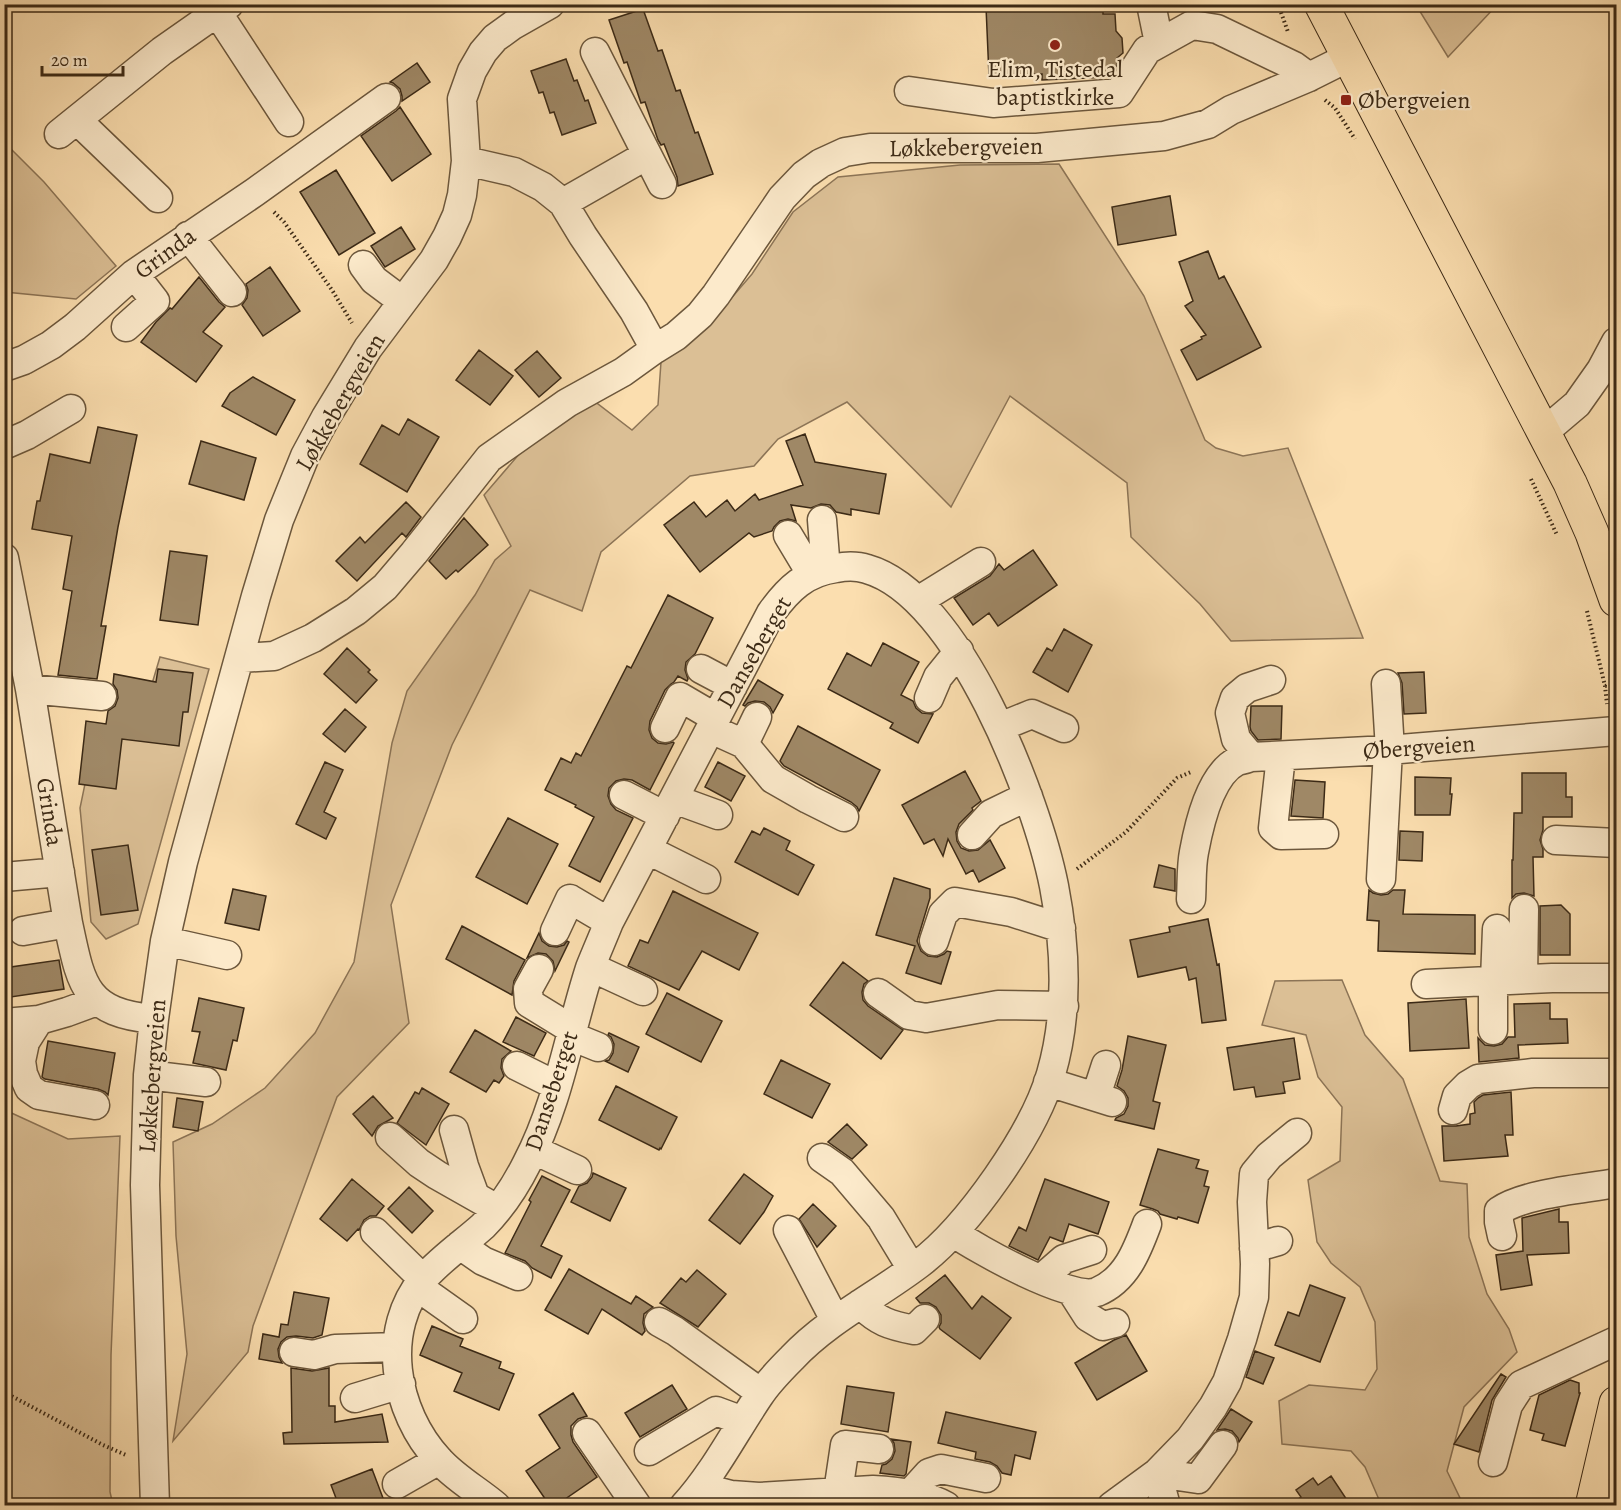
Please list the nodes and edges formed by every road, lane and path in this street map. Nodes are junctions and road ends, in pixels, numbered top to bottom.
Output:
1 (589, 4) edge
2 (1150, 4) edge
3 (1278, 4) edge
4 (223, 8) edge
5 (562, 8) edge
6 (1330, 8) edge
7 (1160, 43) junction
8 (595, 52) dead end
9 (1349, 57) junction
10 (1301, 74) junction
11 (909, 91) dead end
12 (386, 98) dead end
13 (289, 122) dead end
14 (1359, 147) dead end
15 (647, 155) junction
16 (466, 161) junction
17 (662, 184) dead end
18 (255, 192) junction
19 (158, 198) dead end
20 (563, 203) junction
21 (188, 236) junction
22 (363, 265) dead end
23 (134, 274) junction
24 (232, 292) dead end
25 (402, 302) junction
26 (126, 327) dead end
27 (1617, 342) edge
28 (368, 348) junction
29 (655, 349) junction
30 (4, 367) edge
31 (70, 409) dead end
32 (1544, 432) junction
33 (4, 445) edge
34 (1531, 478) dead end
35 (822, 520) dead end
36 (788, 535) dead end
37 (1561, 543) dead end
38 (4, 558) edge
39 (981, 562) dead end
40 (819, 572) junction
41 (918, 601) junction
42 (1601, 604) edge
43 (959, 651) junction
44 (240, 658) junction
45 (701, 669) dead end
46 (21, 680) edge
47 (1271, 680) dead end
48 (1386, 684) dead end
49 (1617, 684) edge
50 (733, 686) junction
51 (1605, 687) junction
52 (102, 696) dead end
53 (929, 698) dead end
54 (757, 717) dead end
55 (714, 723) junction
56 (999, 727) junction
57 (665, 728) dead end
58 (1064, 728) dead end
59 (1613, 731) edge
60 (744, 744) junction
61 (1389, 750) junction
62 (1281, 756) junction
63 (1251, 757) junction
64 (1226, 770) junction
65 (624, 795) dead end
66 (1028, 796) junction
67 (670, 807) junction
68 (718, 815) dead end
69 (844, 817) dead end
70 (1324, 834) dead end
71 (972, 835) dead end
72 (1556, 840) dead end
73 (1617, 843) edge
74 (648, 850) junction
75 (60, 872) junction
76 (4, 876) edge
77 (706, 879) dead end
78 (1381, 879) dead end
79 (1054, 885) junction
80 (1191, 899) dead end
81 (1524, 909) dead end
82 (609, 922) junction
83 (68, 923) junction
84 (1061, 928) junction
85 (1497, 929) dead end
86 (555, 931) dead end
87 (23, 932) dead end
88 (165, 941) junction
89 (934, 941) dead end
90 (227, 955) dead end
91 (591, 968) junction
92 (539, 969) dead end
93 (1617, 978) edge
94 (1504, 980) junction
95 (1426, 984) dead end
96 (643, 991) dead end
97 (878, 993) dead end
98 (97, 1001) junction
99 (1064, 1006) junction
100 (154, 1019) junction
101 (39, 1020) junction
102 (4, 1023) edge
103 (1493, 1030) dead end
104 (572, 1033) junction
105 (597, 1047) dead end
106 (1106, 1065) dead end
107 (517, 1066) dead end
108 (1617, 1073) edge
109 (148, 1075) junction
110 (206, 1082) dead end
111 (1048, 1082) junction
112 (557, 1086) junction
113 (95, 1105) dead end
114 (1454, 1110) dead end
115 (454, 1130) dead end
116 (1297, 1133) dead end
117 (390, 1137) dead end
118 (534, 1150) junction
119 (822, 1158) dead end
120 (577, 1170) dead end
121 (1617, 1183) edge
122 (486, 1203) junction
123 (1147, 1224) dead end
124 (788, 1230) dead end
125 (375, 1232) dead end
126 (954, 1233) junction
127 (1502, 1236) dead end
128 (460, 1245) junction
129 (1092, 1250) dead end
130 (912, 1269) junction
131 (518, 1276) dead end
132 (1041, 1279) junction
133 (421, 1283) junction
134 (1072, 1292) junction
135 (860, 1304) junction
136 (463, 1319) dead end
137 (926, 1319) dead end
138 (836, 1320) junction
139 (658, 1322) dead end
140 (1115, 1323) dead end
141 (1617, 1341) edge
142 (397, 1347) junction
143 (294, 1352) dead end
144 (401, 1384) junction
145 (4, 1392) edge
146 (761, 1393) junction
147 (355, 1398) dead end
148 (1617, 1403) edge
149 (743, 1421) junction
150 (587, 1433) dead end
151 (1223, 1445) dead end
152 (879, 1449) dead end
153 (649, 1451) dead end
154 (439, 1460) junction
155 (1493, 1462) dead end
156 (153, 1465) junction
157 (1157, 1473) junction
158 (986, 1478) dead end
159 (397, 1484) dead end
160 (692, 1496) edge
161 (820, 1497) edge
162 (927, 1501) edge
163 (154, 1506) edge
164 (496, 1506) edge
165 (637, 1506) edge
166 (1112, 1506) edge
167 (1166, 1506) edge
168 (1592, 1506) edge

1 - 5 path
2 - 7 street
3 - 10 path
4 - 13 street
4 - 19 street
5 - 16 street, Løkkebergveien
6 - 9 main road
7 - 10 street
7 - 11 street
8 - 15 street
9 - 10 street, Løkkebergveien
9 - 32 main road
10 - 14 path
10 - 29 street, Løkkebergveien
12 - 18 street, Grinda
15 - 17 street
15 - 20 street
16 - 20 street
16 - 25 street, Løkkebergveien
18 - 21 street, Grinda
18 - 28 path
20 - 29 street
21 - 23 street, Grinda
21 - 24 street
22 - 25 street
23 - 26 street
23 - 30 street, Grinda
25 - 28 street, Løkkebergveien
27 - 32 street
28 - 44 street, Løkkebergveien
29 - 44 street, Løkkebergveien
31 - 33 street
32 - 42 main road
34 - 37 path
35 - 40 street
36 - 40 street
38 - 46 street, Grinda
39 - 41 street
40 - 41 street
40 - 50 street, Danseberget
41 - 43 street
42 - 51 path
43 - 53 street
43 - 56 street
44 - 88 street, Løkkebergveien
45 - 50 street
46 - 52 street
46 - 75 street, Grinda
47 - 63 street
48 - 61 street
49 - 51 path
50 - 55 street, Danseberget
51 - 59 path
54 - 60 street
55 - 57 street
55 - 60 street
55 - 67 street, Danseberget
56 - 58 street
56 - 66 street
59 - 61 street, Øbergveien
60 - 69 street
61 - 62 street, Øbergveien
61 - 78 street
62 - 63 street, Øbergveien
62 - 70 street
63 - 64 street, Øbergveien
64 - 79 path
64 - 80 street
65 - 67 street
66 - 71 street
66 - 79 street
67 - 68 street
67 - 74 street, Danseberget
72 - 73 street
74 - 77 street
74 - 82 street, Danseberget
75 - 76 street
75 - 83 street, Grinda
79 - 84 street
81 - 94 street
82 - 86 street
82 - 91 street, Danseberget
83 - 87 street
83 - 98 street, Grinda
84 - 89 street
84 - 99 street
85 - 94 street
88 - 90 street
88 - 100 street, Løkkebergveien
91 - 96 street
91 - 104 street, Danseberget
92 - 104 street
93 - 94 street
94 - 95 street
94 - 103 street
97 - 99 street
98 - 100 street
98 - 101 street
99 - 111 street
100 - 109 street, Løkkebergveien
101 - 102 street
101 - 113 street
104 - 105 street
104 - 112 street, Danseberget
106 - 111 street
107 - 112 street
108 - 114 street
109 - 110 street
109 - 156 street, Løkkebergveien
111 - 126 street
112 - 118 street, Danseberget
115 - 122 street
116 - 157 street
117 - 122 street
118 - 120 street
118 - 122 street, Danseberget
119 - 130 street
121 - 127 street
122 - 128 street, Danseberget
123 - 134 street
124 - 138 street
125 - 133 street
126 - 130 street
126 - 132 street
128 - 131 street
128 - 133 street, Danseberget
129 - 132 street
130 - 135 street
132 - 134 street
133 - 136 street
133 - 142 street, Danseberget
134 - 140 street
135 - 137 street
135 - 138 street
138 - 146 street
139 - 146 street
141 - 155 street
142 - 143 street
142 - 144 street, Danseberget
144 - 147 street
144 - 154 street, Danseberget
145 - 156 path
146 - 149 street
148 - 168 main road
149 - 153 street
149 - 160 street
150 - 165 street
151 - 157 street
152 - 161 street
154 - 159 street
154 - 164 street, Danseberget
156 - 163 street, Løkkebergveien
157 - 166 street
157 - 167 street
158 - 162 street
160 - 161 street
161 - 162 street

